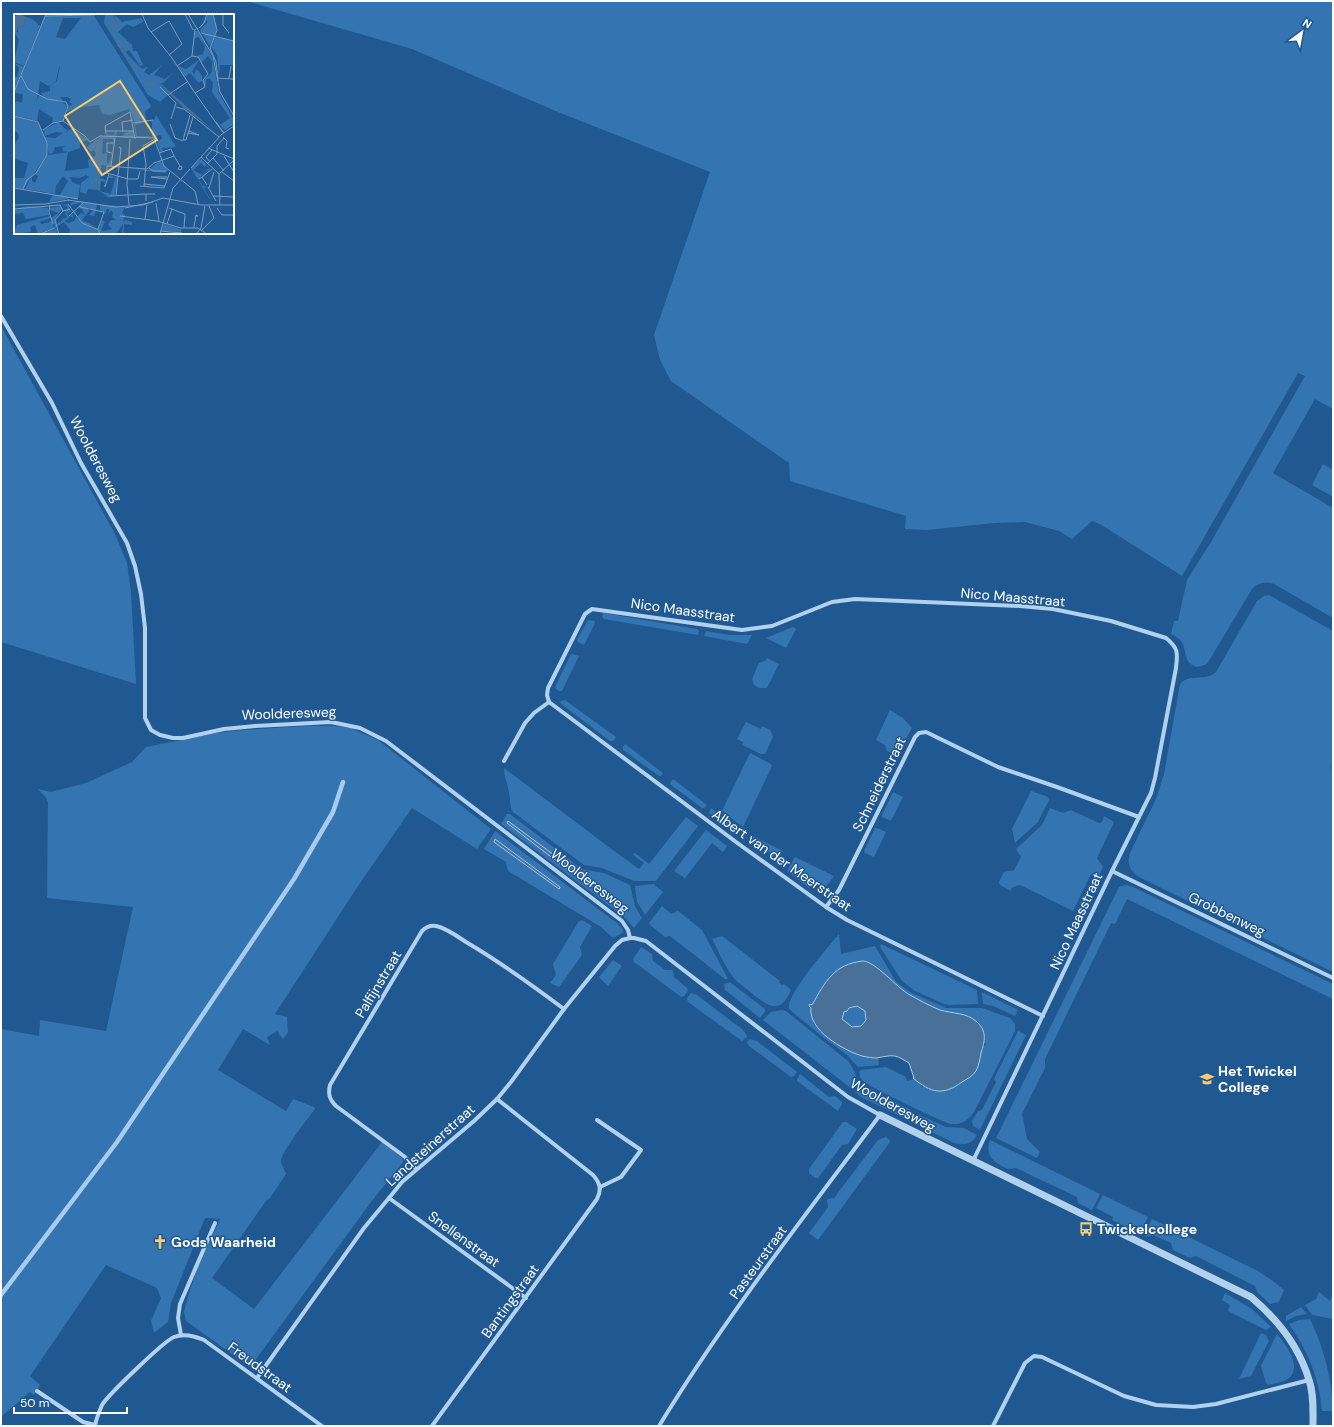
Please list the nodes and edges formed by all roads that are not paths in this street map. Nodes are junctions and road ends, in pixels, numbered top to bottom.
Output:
1 (1, 316) edge
2 (549, 702) junction
3 (504, 762) dead end
4 (1139, 817) junction
5 (1112, 870) junction
6 (826, 907) junction
7 (630, 938) junction
8 (1333, 978) edge
9 (564, 1009) junction
10 (1043, 1016) junction
11 (496, 1099) junction
12 (880, 1115) junction
13 (597, 1120) dead end
14 (973, 1161) junction
15 (416, 1169) junction
16 (600, 1187) junction
17 (388, 1198) junction
18 (214, 1222) dead end
19 (526, 1298) junction
20 (180, 1335) junction
21 (257, 1378) junction
22 (1309, 1380) junction
23 (36, 1391) dead end
24 (95, 1425) edge
25 (322, 1426) edge
26 (432, 1426) edge
27 (659, 1426) edge
28 (993, 1426) edge
29 (1313, 1426) edge

1 - 7 street, Woolderesweg
2 - 3 street
2 - 4 street, Nico Maasstraat
2 - 6 street, Albert van der Meerstraat
4 - 5 street, Nico Maasstraat
4 - 6 street, Schneiderstraat
5 - 8 street, Grobbenweg
5 - 10 street, Nico Maasstraat
6 - 10 street, Albert van der Meerstraat
7 - 9 street, Landsteinerstraat
7 - 12 street, Woolderesweg
9 - 11 street, Landsteinerstraat
9 - 15 street, Palfijnstraat
10 - 14 street, Nico Maasstraat
11 - 15 street, Landsteinerstraat
11 - 16 street
12 - 14 street, Woolderesweg
12 - 27 street, Pasteurstraat
13 - 16 street
14 - 22 street, Woolderesweg
15 - 17 street, Landsteinerstraat
16 - 19 street, Bantingstraat
17 - 19 street, Snellenstraat
17 - 21 street, Landsteinerstraat
18 - 20 street
19 - 26 street, Bantingstraat
20 - 21 street, Freudstraat
20 - 24 street
21 - 25 street, Freudstraat
22 - 28 street
22 - 29 street, Woolderesweg
23 - 24 street

